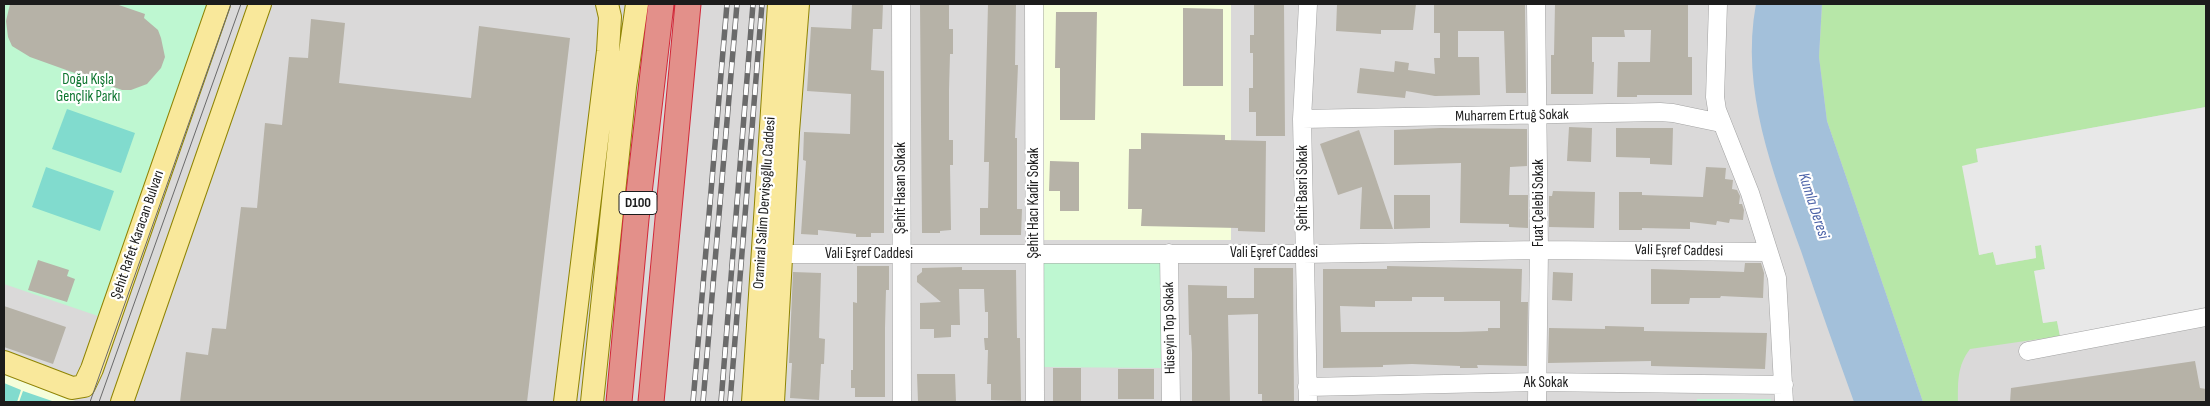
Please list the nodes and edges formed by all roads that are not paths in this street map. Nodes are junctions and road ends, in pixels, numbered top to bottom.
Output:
1 (219, 4) edge
2 (260, 4) edge
3 (607, 4) edge
4 (637, 4) edge
5 (660, 4) edge
6 (688, 4) edge
7 (779, 4) edge
8 (798, 4) edge
9 (901, 4) edge
10 (1034, 4) edge
11 (1308, 4) edge
12 (1536, 4) edge
13 (1718, 4) edge
14 (625, 87) junction
15 (1538, 116) junction
16 (1302, 120) junction
17 (1721, 123) junction
18 (586, 232) junction
19 (1539, 250) junction
20 (1768, 252) junction
21 (1034, 253) junction
22 (1169, 253) junction
23 (780, 254) junction
24 (901, 254) junction
25 (1303, 254) junction
26 (2206, 317) edge
27 (2028, 351) dead end
28 (4, 362) edge
29 (1537, 382) junction
30 (1784, 394) edge
31 (1307, 395) edge
32 (122, 402) edge
33 (565, 402) edge
34 (592, 402) edge
35 (619, 402) edge
36 (651, 402) edge
37 (753, 402) edge
38 (773, 402) edge
39 (902, 402) edge
40 (1036, 402) edge
41 (1171, 402) edge
42 (1537, 402) edge

1 - 28 main road, Şehit Rafet Karacan Bulvarı
2 - 32 main road
3 - 18 main road
4 - 14 main road
5 - 35 highway, D100
6 - 36 highway, D100
7 - 37 main road, Oramiral Salim Dervişoğllu Caddesi
8 - 23 main road, Oramiral Salim Dervişoğllu Caddesi
9 - 24 street, Şehit Hasan Sokak
10 - 21 street, Şehit Hacı Kadir Sokak
11 - 16 street, Şehit Basri Sokak
12 - 15 street, Fuat Çelebi Sokak
13 - 17 street
14 - 18 main road
14 - 34 main road
15 - 16 street, Muharrem Ertuğ Sokak
15 - 17 street, Muharrem Ertuğ Sokak
15 - 19 street, Fuat Çelebi Sokak
16 - 25 street, Şehit Basri Sokak
17 - 20 street
18 - 33 main road
19 - 20 street, Vali Eşref Caddesi
19 - 25 street, Vali Eşref Caddesi
19 - 29 street, Fuat Çelebi Sokak
20 - 30 street
21 - 22 street, Vali Eşref Caddesi
21 - 24 street, Vali Eşref Caddesi
21 - 40 street, Şehit Hacı Kadir Sokak
22 - 25 street, Vali Eşref Caddesi
22 - 41 street, Hüseyin Top Sokak
23 - 24 street, Vali Eşref Caddesi
23 - 38 main road, Oramiral Salim Dervişoğllu Caddesi
24 - 39 street, Şehit Hasan Sokak
25 - 31 street, Şehit Basri Sokak
26 - 27 street
29 - 30 street, Ak Sokak
29 - 31 street, Ak Sokak
29 - 42 street, Fuat Çelebi Sokak

